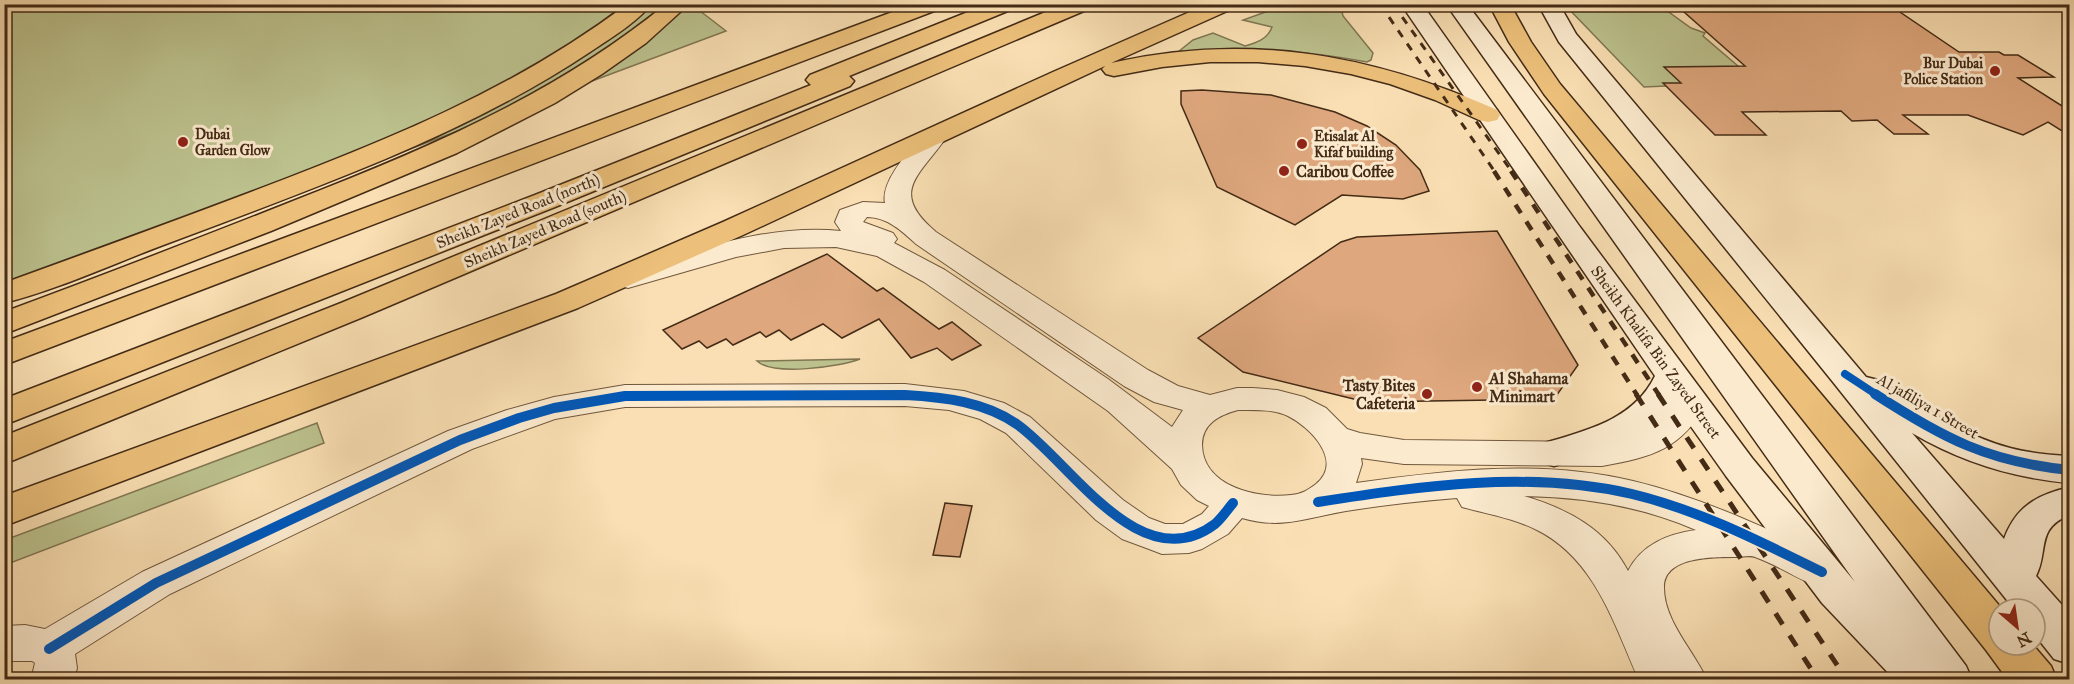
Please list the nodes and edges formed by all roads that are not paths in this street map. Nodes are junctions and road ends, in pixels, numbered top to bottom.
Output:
1 (641, 4) edge
2 (679, 4) edge
3 (908, 4) edge
4 (935, 4) edge
5 (1008, 4) edge
6 (1030, 4) edge
7 (1084, 4) edge
8 (1227, 4) edge
9 (1411, 4) edge
10 (1456, 4) edge
11 (1499, 4) edge
12 (1548, 5) edge
13 (1042, 85) junction
14 (1488, 115) junction
15 (936, 135) junction
16 (905, 221) junction
17 (909, 261) junction
18 (610, 284) junction
19 (4, 294) edge
20 (4, 324) edge
21 (4, 333) edge
22 (4, 354) edge
23 (1845, 374) junction
24 (1682, 388) junction
25 (4, 396) edge
26 (1210, 407) junction
27 (4, 413) edge
28 (1888, 429) junction
29 (1336, 438) junction
30 (4, 451) edge
31 (1554, 453) joint
32 (1185, 460) junction
33 (2070, 470) edge
34 (1430, 487) junction
35 (2070, 501) edge
36 (1318, 502) junction
37 (1233, 503) junction
38 (4, 512) edge
39 (1760, 542) junction
40 (2021, 566) junction
41 (1822, 572) junction
42 (1987, 621) edge
43 (2070, 621) edge
44 (4, 644) edge
45 (2070, 646) edge
46 (2016, 657) edge
47 (50, 664) edge
48 (1661, 680) edge
49 (1686, 680) edge
50 (1925, 680) edge
51 (1950, 680) edge
52 (2035, 680) edge

1 - 19 highway
2 - 20 highway
3 - 21 highway
4 - 22 highway
5 - 25 highway
6 - 27 highway, Sheikh Zayed Road (north)
7 - 30 highway, Sheikh Zayed Road (south)
8 - 13 highway
9 - 14 main road, Sheikh Khalifa Bin Zayed Street
10 - 51 main road
11 - 42 highway
12 - 23 main road
13 - 14 highway
13 - 15 highway
14 - 24 main road, Sheikh Khalifa Bin Zayed Street
15 - 16 street
15 - 18 highway
16 - 17 street
16 - 26 street
17 - 18 street
17 - 32 street
18 - 38 highway
23 - 28 main road
23 - 33 main road, Al jafiliya 1 Street
24 - 31 main road
24 - 41 main road, Sheikh Khalifa Bin Zayed Street
26 - 29 street
26 - 32 street
28 - 40 main road
28 - 45 main road
29 - 31 street
29 - 36 street
32 - 37 street
34 - 36 street
34 - 39 street
34 - 48 street
35 - 40 main road
36 - 37 street
37 - 47 street
39 - 41 street
39 - 49 street
40 - 43 street
41 - 50 main road, Sheikh Khalifa Bin Zayed Street
44 - 47 street
46 - 52 highway

